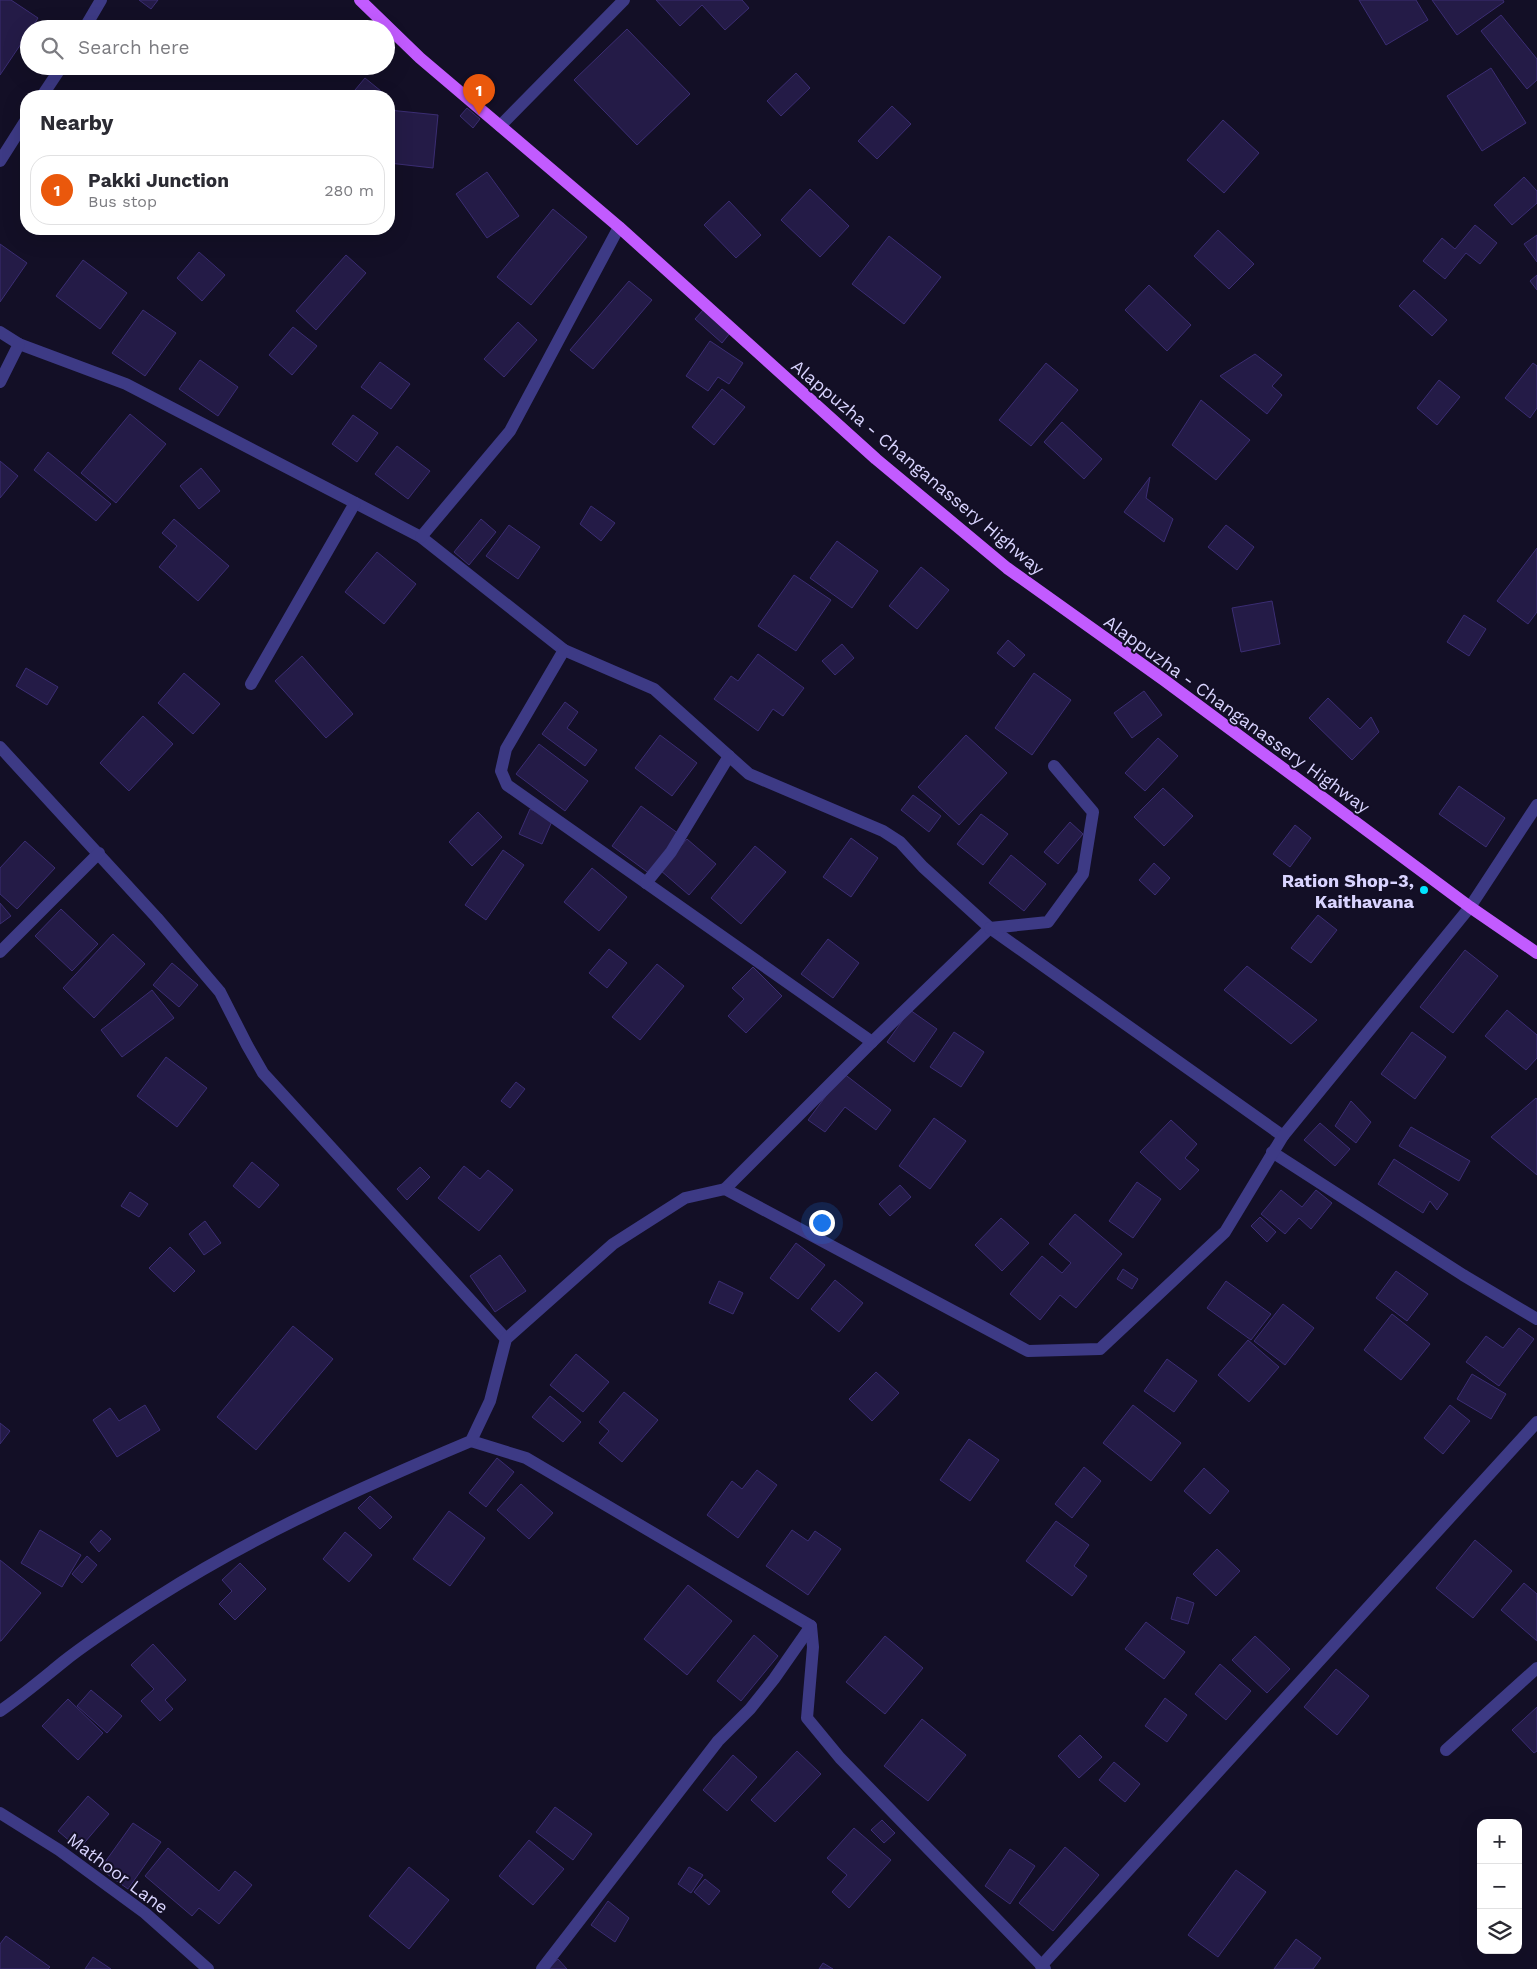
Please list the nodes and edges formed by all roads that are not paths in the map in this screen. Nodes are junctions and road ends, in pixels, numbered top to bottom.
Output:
1 (101, 0) edge
2 (360, 0) edge
3 (624, 0) edge
4 (89, 20) edge
5 (381, 20) edge
6 (395, 34) edge
7 (56, 75) edge
8 (46, 90) edge
9 (500, 126) junction
10 (20, 129) edge
11 (0, 161) edge
12 (619, 227) junction
13 (0, 332) edge
14 (19, 344) junction
15 (0, 382) edge
16 (355, 503) junction
17 (421, 537) junction
18 (564, 650) junction
19 (251, 684) dead end
20 (0, 747) edge
21 (729, 756) junction
22 (1054, 766) dead end
23 (1537, 805) edge
24 (99, 853) junction
25 (646, 883) junction
26 (1470, 907) junction
27 (990, 928) junction
28 (0, 952) edge
29 (1537, 953) edge
30 (872, 1042) junction
31 (1282, 1136) junction
32 (1272, 1152) junction
33 (725, 1189) junction
34 (1537, 1319) edge
35 (506, 1338) junction
36 (1537, 1422) edge
37 (471, 1441) junction
38 (811, 1626) junction
39 (1537, 1668) edge
40 (0, 1711) edge
41 (1446, 1750) dead end
42 (0, 1813) edge
43 (1043, 1968) edge
44 (208, 1969) edge
45 (542, 1969) edge

1 - 4 street
2 - 5 main road, Alappuzha - Changanassery Highway
3 - 9 street
6 - 9 main road, Alappuzha - Changanassery Highway
7 - 8 street
9 - 12 main road, Alappuzha - Changanassery Highway
10 - 11 street
12 - 17 street
12 - 26 main road, Alappuzha - Changanassery Highway
13 - 14 street
14 - 15 street
14 - 16 street
16 - 17 street
16 - 19 street
17 - 18 street
18 - 21 street
18 - 25 street
20 - 24 street
21 - 25 street
21 - 27 street
22 - 27 street
23 - 26 street
24 - 28 street
24 - 35 street
25 - 30 street
26 - 29 main road, Alappuzha - Changanassery Highway
26 - 31 street
27 - 30 street
27 - 31 street
30 - 33 street
31 - 32 street
32 - 33 street
32 - 34 street
33 - 35 street
35 - 37 street
36 - 43 street
37 - 38 street
37 - 40 street
38 - 43 street
38 - 45 street
39 - 41 street
42 - 44 street, Mathoor Lane

